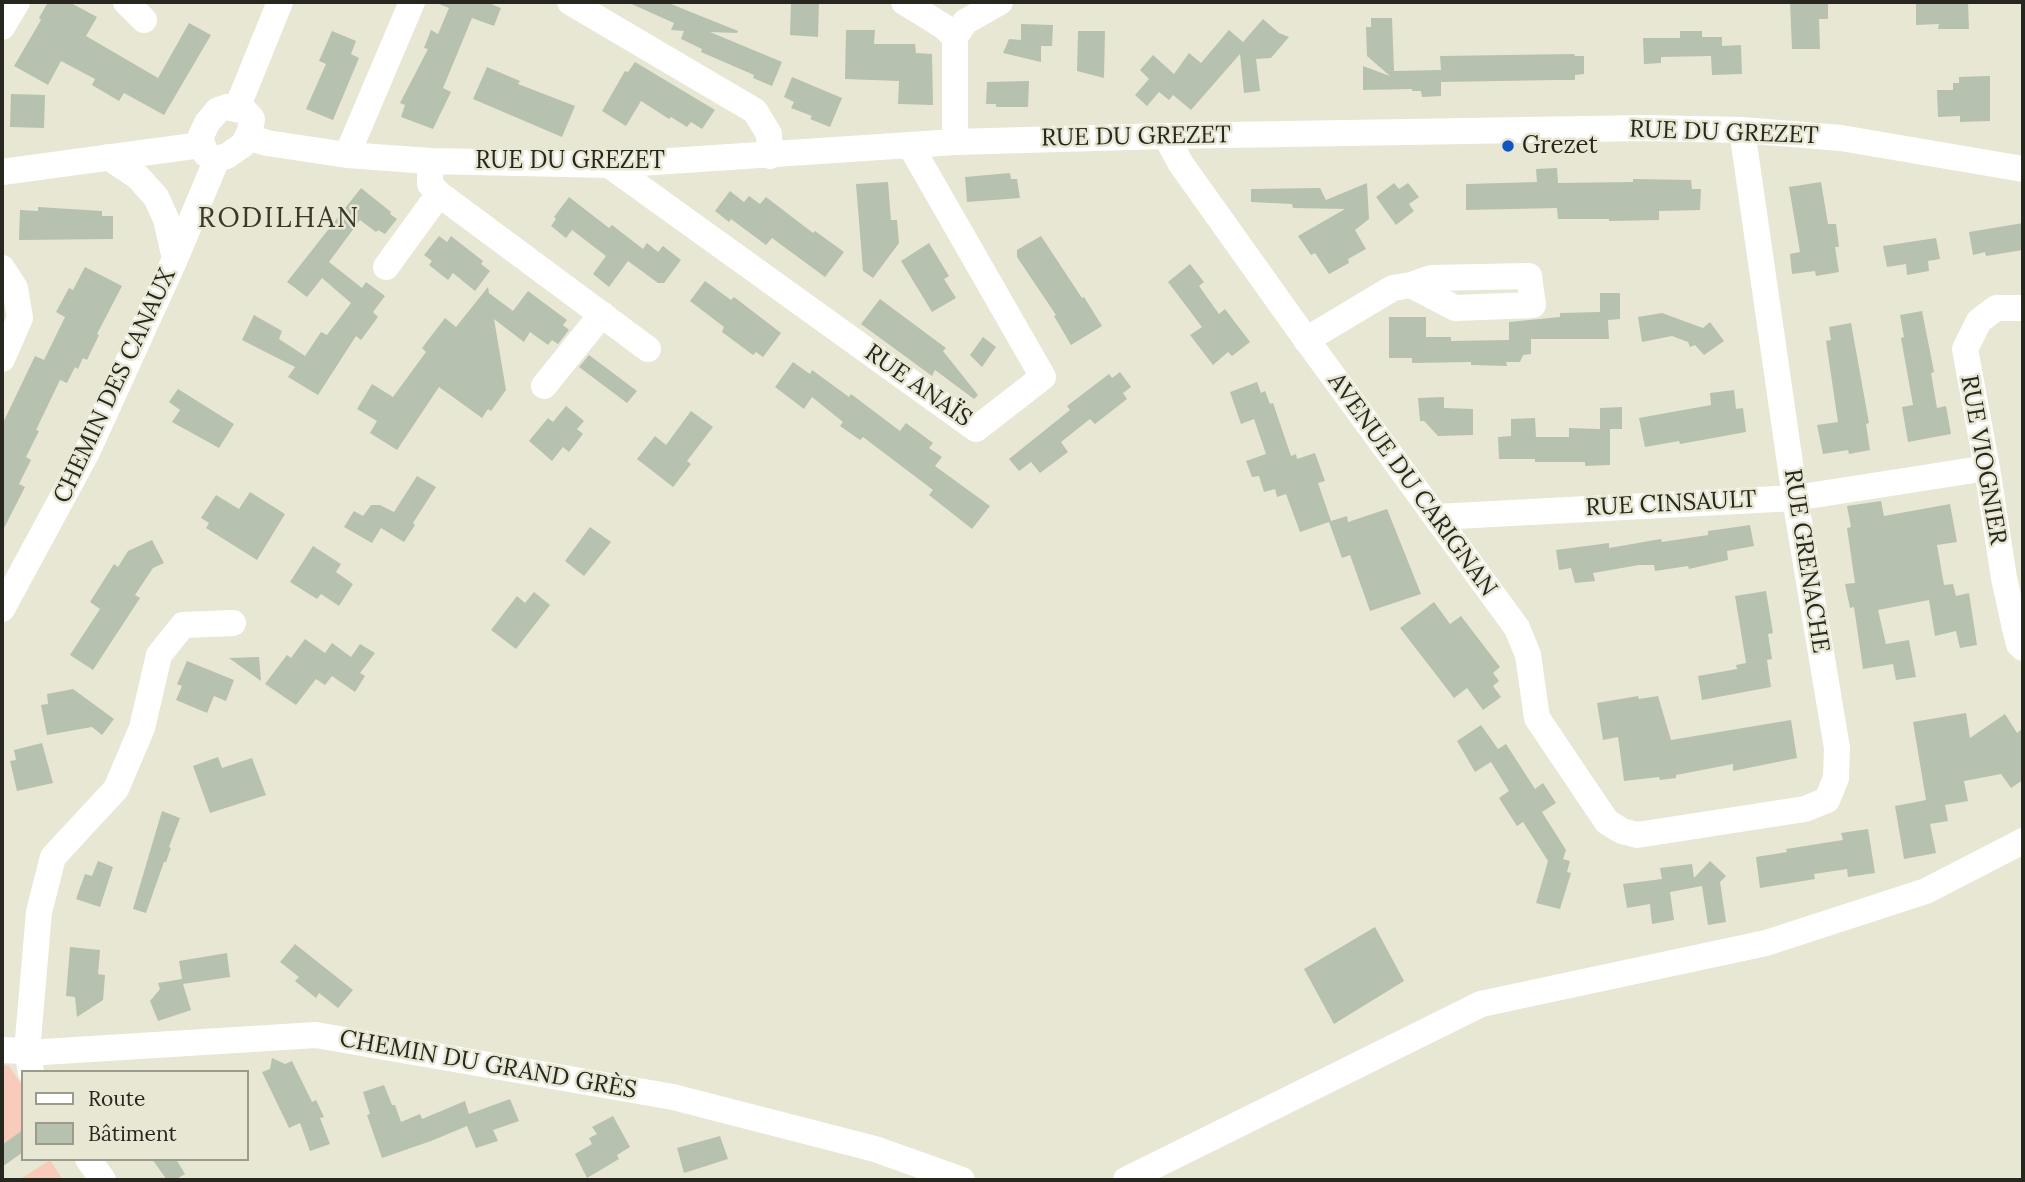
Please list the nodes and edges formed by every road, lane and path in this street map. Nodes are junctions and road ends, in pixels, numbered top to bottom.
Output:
1 (17, 2) edge
2 (280, 2) edge
3 (412, 2) edge
4 (570, 2) edge
5 (904, 2) edge
6 (1000, 2) edge
7 (2, 27) edge
8 (955, 37) junction
9 (237, 108) junction
10 (1742, 130) junction
11 (248, 136) junction
12 (1166, 136) junction
13 (955, 142) junction
14 (910, 145) junction
15 (209, 152) junction
16 (347, 155) junction
17 (770, 156) junction
18 (108, 157) junction
19 (430, 161) junction
20 (609, 165) junction
21 (2023, 169) edge
22 (2, 172) edge
23 (439, 194) junction
24 (175, 259) junction
25 (386, 267) dead end
26 (2, 268) edge
27 (1410, 285) dead end
28 (2023, 308) edge
29 (602, 314) junction
30 (1306, 340) junction
31 (648, 349) dead end
32 (2, 359) edge
33 (544, 386) dead end
34 (1987, 468) junction
35 (1795, 498) junction
36 (1436, 517) junction
37 (2, 609) edge
38 (233, 623) dead end
39 (2023, 648) edge
40 (1637, 835) joint
41 (2023, 841) edge
42 (20, 1058) edge
43 (89, 1161) edge
44 (103, 1180) edge
45 (962, 1180) edge
46 (1126, 1180) edge

1 - 7 street
2 - 9 street
3 - 16 street
4 - 17 street
5 - 8 street
6 - 8 street
8 - 13 street
9 - 11 street
9 - 15 street
10 - 12 street, RUE DU GREZET
10 - 21 street, RUE DU GREZET
10 - 35 street, RUE GRENACHE
11 - 15 street
11 - 16 street, RUE DU GREZET
12 - 13 street, RUE DU GREZET
12 - 30 street, AVENUE DU CARIGNAN
13 - 14 street, RUE DU GREZET
14 - 17 street, RUE DU GREZET
14 - 20 street, RUE ANAÏS
15 - 18 street
15 - 24 street, CHEMIN DES CANAUX
16 - 19 street, RUE DU GREZET
17 - 20 street, RUE DU GREZET
18 - 22 street
18 - 24 street
19 - 20 street, RUE DU GREZET
19 - 23 street
23 - 25 street
23 - 29 street
24 - 37 street, CHEMIN DES CANAUX
26 - 32 street
27 - 30 street
28 - 34 street, RUE VIOGNIER
29 - 31 street
29 - 33 street
30 - 36 street, AVENUE DU CARIGNAN
34 - 35 street, RUE CINSAULT
34 - 39 street, RUE VIOGNIER
35 - 36 street, RUE CINSAULT
35 - 40 street, RUE GRENACHE
36 - 40 street, AVENUE DU CARIGNAN
38 - 42 street
41 - 46 street
42 - 45 street, CHEMIN DU GRAND GRÈS
43 - 44 street

